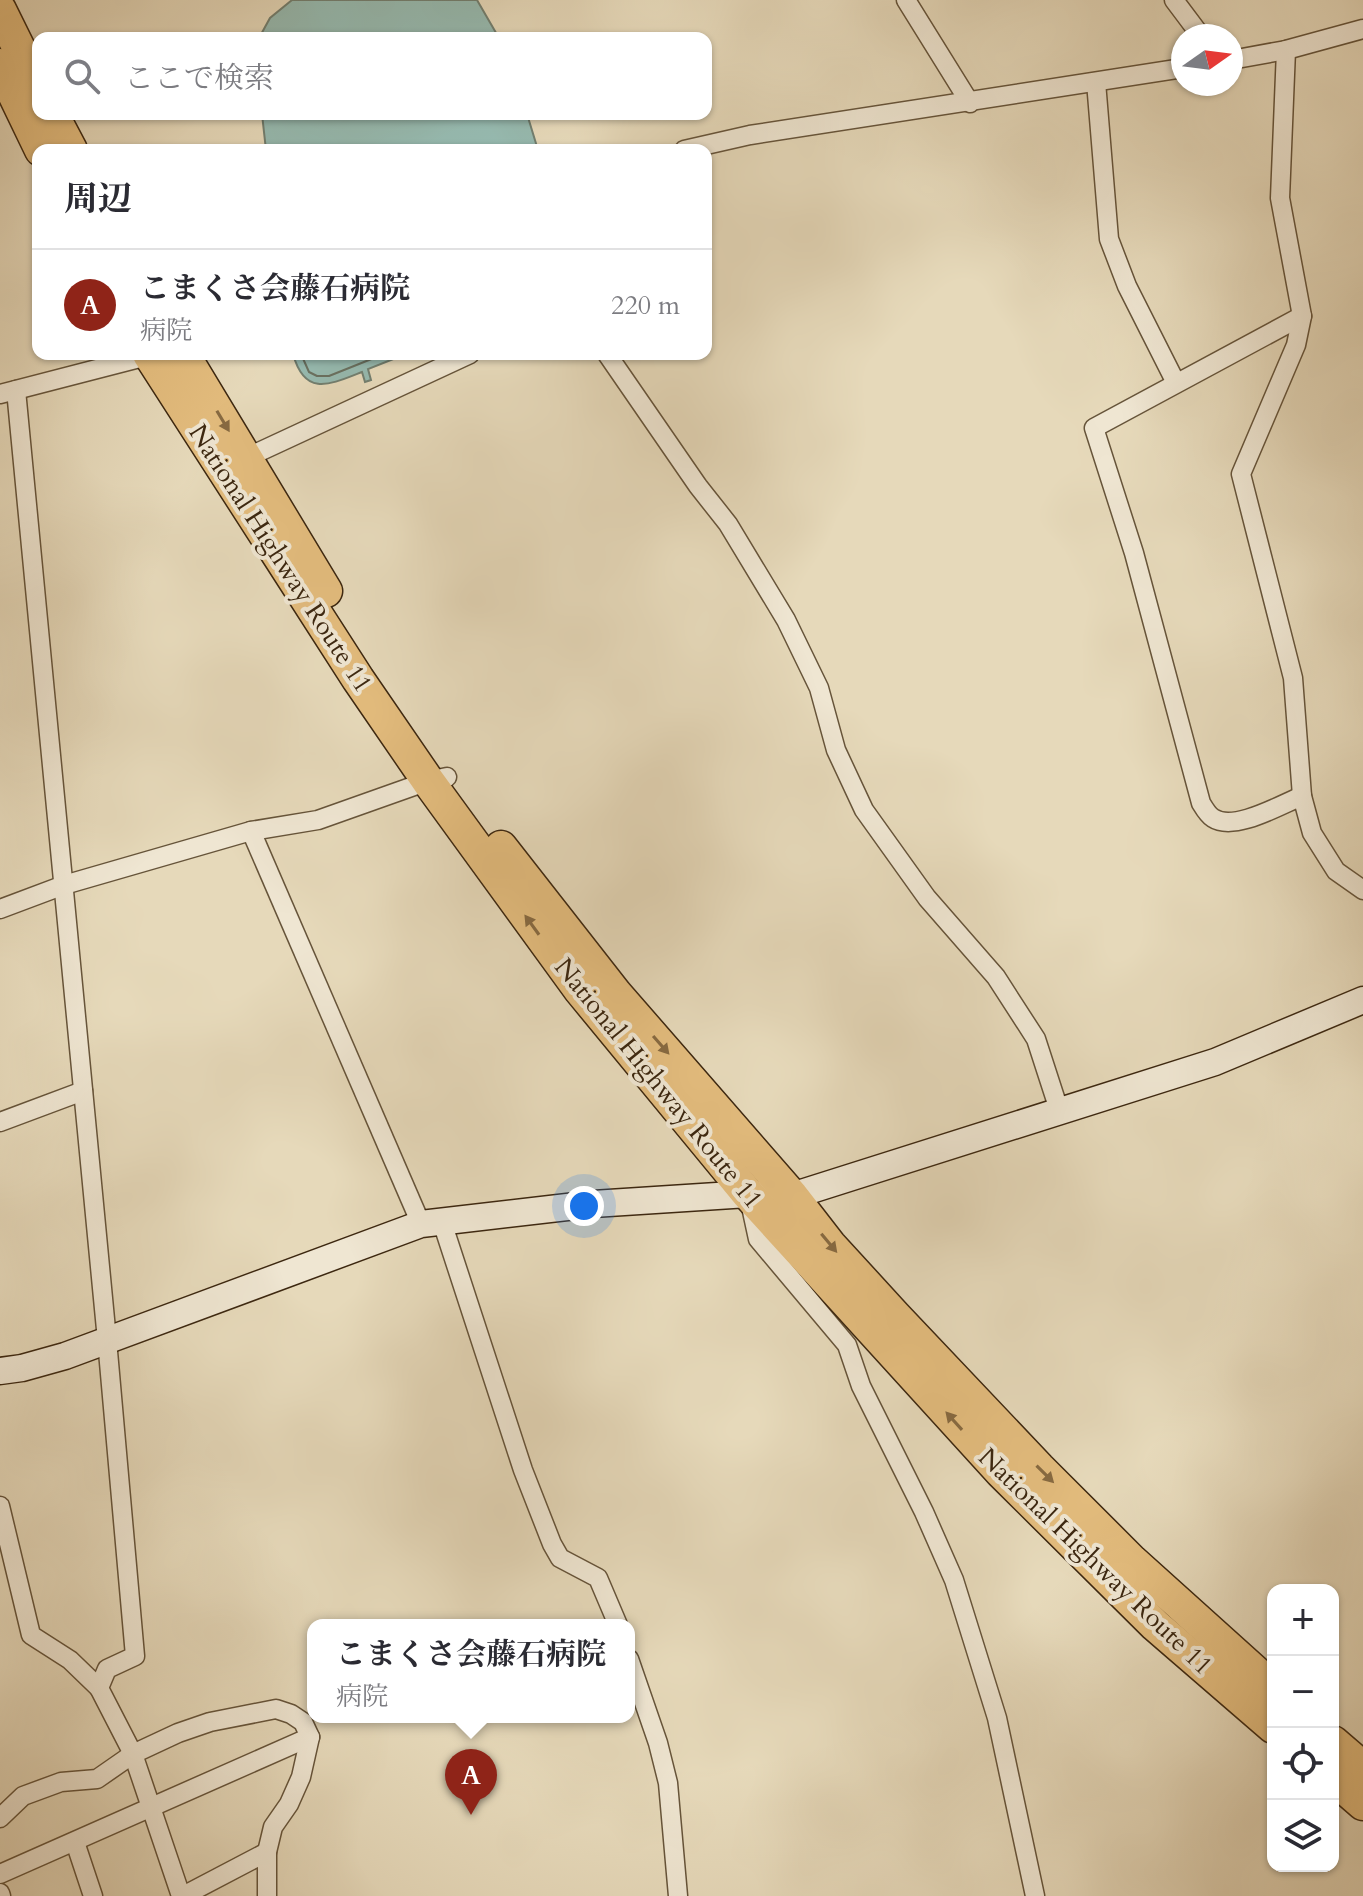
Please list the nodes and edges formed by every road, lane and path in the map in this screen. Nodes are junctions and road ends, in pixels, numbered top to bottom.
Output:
1 (906, 0) edge
2 (1174, 0) edge
3 (0, 10) edge
4 (1192, 24) edge
5 (1363, 29) edge
6 (1286, 50) junction
7 (1243, 58) edge
8 (0, 65) edge
9 (1171, 70) edge
10 (32, 75) edge
11 (1096, 82) junction
12 (970, 103) junction
13 (55, 120) edge
14 (38, 144) edge
15 (68, 144) edge
16 (710, 144) edge
17 (1302, 316) junction
18 (133, 360) edge
19 (155, 360) edge
20 (187, 360) edge
21 (457, 360) edge
22 (611, 360) edge
23 (1176, 383) junction
24 (8, 392) edge
25 (246, 458) junction
26 (437, 779) junction
27 (1302, 796) junction
28 (251, 831) junction
29 (64, 885) junction
30 (1363, 890) edge
31 (0, 909) edge
32 (1363, 1000) edge
33 (83, 1091) junction
34 (1060, 1113) junction
35 (0, 1122) edge
36 (748, 1194) junction
37 (792, 1196) junction
38 (431, 1223) junction
39 (107, 1340) junction
40 (0, 1371) edge
41 (0, 1506) edge
42 (5, 1545) edge
43 (615, 1619) edge
44 (635, 1676) edge
45 (1267, 1683) edge
46 (99, 1688) junction
47 (1267, 1722) edge
48 (310, 1737) junction
49 (1339, 1747) edge
50 (133, 1754) junction
51 (1363, 1768) edge
52 (1339, 1783) edge
53 (1363, 1804) edge
54 (149, 1809) junction
55 (0, 1818) edge
56 (75, 1842) junction
57 (267, 1852) junction
58 (0, 1874) edge
59 (93, 1896) edge
60 (182, 1896) edge
61 (267, 1896) edge
62 (678, 1896) edge
63 (1035, 1896) edge

1 - 12 street
2 - 4 street
3 - 10 highway
5 - 6 street
6 - 7 street
6 - 17 street
8 - 14 highway
9 - 11 street
11 - 12 street
11 - 23 street
12 - 16 street
13 - 15 highway
17 - 23 street
17 - 27 street
18 - 24 street
19 - 26 highway, National Highway Route 11
20 -> 25 highway, National Highway Route 11
21 - 25 street
22 - 34 street
23 - 27 street
24 - 29 street
25 - 26 highway, National Highway Route 11
26 - 28 street
36 -> 26 highway, National Highway Route 11
26 -> 37 highway, National Highway Route 11
27 - 30 street
28 - 29 street
28 - 38 street
29 - 31 street
29 - 33 street
32 - 34 street
33 - 35 street
33 - 39 street
34 - 37 street
36 - 37 street
36 - 38 street
47 -> 36 highway, National Highway Route 11
36 - 63 street
37 -> 45 highway, National Highway Route 11
38 - 39 street
38 - 43 street
39 - 40 street
39 - 46 street
41 - 42 street
42 - 46 street
44 - 62 street
46 - 50 street
48 - 50 street
48 - 54 street
48 - 57 street
49 - 51 highway
50 - 54 street
50 - 55 street
52 - 53 highway
54 - 56 street
54 - 60 street
56 - 58 street
56 - 59 street
57 - 60 street
57 - 61 street

